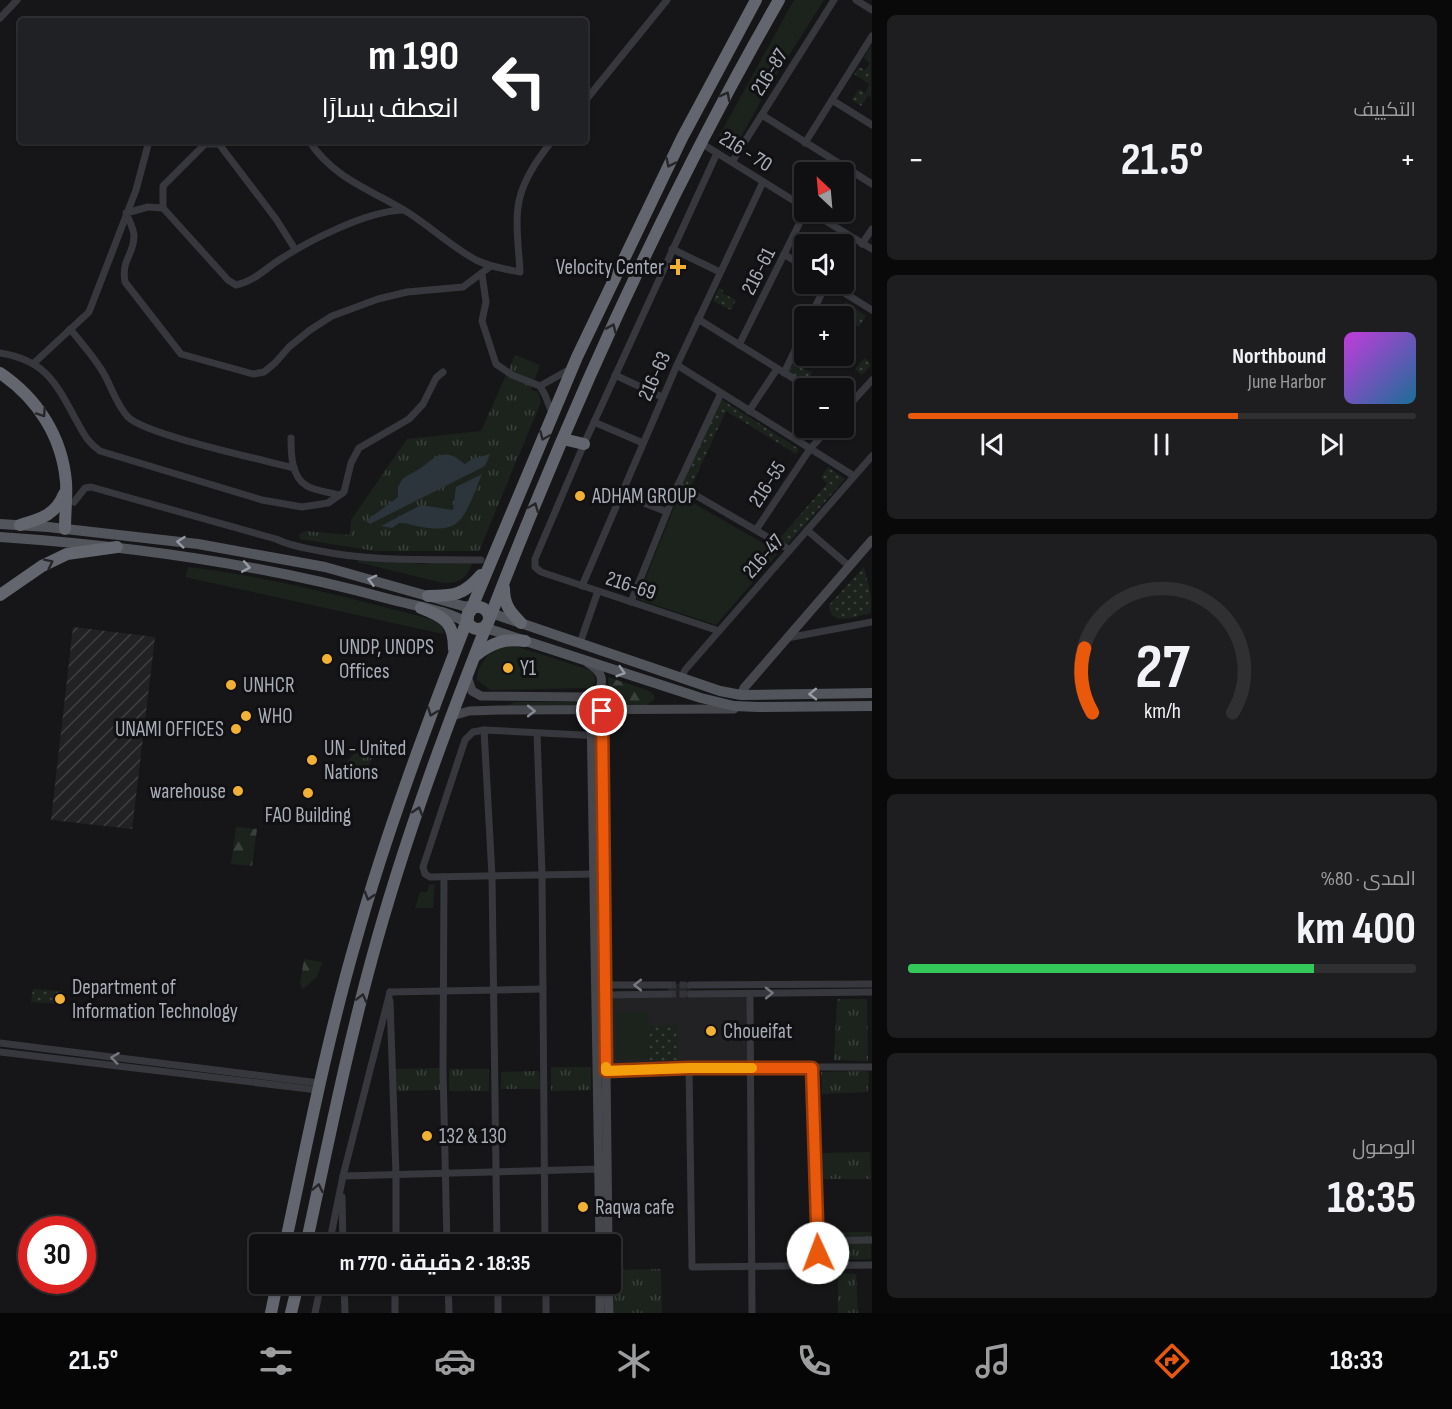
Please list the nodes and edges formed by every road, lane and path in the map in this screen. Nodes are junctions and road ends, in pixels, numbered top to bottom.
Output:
1 (17, 0) edge
2 (667, 0) edge
3 (756, 0) edge
4 (779, 0) edge
5 (834, 0) edge
6 (856, 0) edge
7 (872, 10) edge
8 (0, 18) edge
9 (872, 36) edge
10 (588, 97) edge
11 (832, 100) junction
12 (762, 115) junction
13 (872, 125) edge
14 (701, 142) junction
15 (805, 143) junction
16 (147, 144) edge
17 (313, 144) edge
18 (550, 144) edge
19 (717, 153) junction
20 (732, 162) junction
21 (763, 182) junction
22 (872, 184) edge
23 (794, 201) edge
24 (163, 208) junction
25 (403, 210) junction
26 (126, 213) junction
27 (800, 222) edge
28 (827, 222) edge
29 (872, 230) edge
30 (862, 244) junction
31 (295, 249) junction
32 (672, 249) junction
33 (872, 249) edge
34 (784, 255) junction
35 (794, 261) edge
36 (491, 266) junction
37 (720, 272) junction
38 (482, 274) junction
39 (845, 294) edge
40 (871, 310) edge
41 (698, 319) junction
42 (70, 329) junction
43 (739, 345) junction
44 (794, 352) edge
45 (0, 353) edge
46 (34, 363) junction
47 (677, 365) junction
48 (574, 366) junction
49 (777, 369) junction
50 (443, 372) dead end
51 (0, 373) edge
52 (784, 373) junction
53 (615, 375) junction
54 (794, 379) edge
55 (872, 380) edge
56 (540, 386) junction
57 (721, 393) junction
58 (662, 398) junction
59 (854, 399) edge
60 (749, 411) junction
61 (553, 415) junction
62 (594, 422) junction
63 (291, 438) dead end
64 (820, 438) edge
65 (563, 439) junction
66 (643, 442) junction
67 (584, 444) junction
68 (810, 449) junction
69 (872, 456) edge
70 (294, 468) junction
71 (854, 476) junction
72 (678, 485) junction
73 (66, 490) junction
74 (621, 494) junction
75 (339, 495) junction
76 (74, 502) dead end
77 (667, 512) junction
78 (0, 524) edge
79 (20, 525) junction
80 (756, 530) junction
81 (807, 530) junction
82 (64, 535) junction
83 (0, 537) edge
84 (872, 540) edge
85 (117, 547) junction
86 (790, 550) junction
87 (486, 561) junction
88 (849, 566) junction
89 (506, 578) junction
90 (582, 586) junction
91 (598, 591) junction
92 (0, 595) edge
93 (428, 596) junction
94 (631, 602) junction
95 (421, 608) junction
96 (478, 618) junction
97 (517, 622) junction
98 (872, 622) edge
99 (719, 631) junction
100 (508, 635) junction
101 (785, 639) junction
102 (525, 641) junction
103 (580, 643) junction
104 (453, 656) junction
105 (474, 657) junction
106 (583, 660) junction
107 (467, 676) junction
108 (681, 678) junction
109 (872, 693) edge
110 (741, 695) junction
111 (514, 697) junction
112 (872, 706) edge
113 (758, 708) junction
114 (500, 710) junction
115 (591, 711) junction
116 (602, 711) junction
117 (452, 716) junction
118 (484, 730) junction
119 (537, 733) junction
120 (591, 735) junction
121 (602, 736) junction
122 (542, 874) junction
123 (594, 874) junction
124 (492, 876) junction
125 (444, 877) junction
126 (601, 967) junction
127 (872, 984) edge
128 (669, 985) tunnel mouth
129 (690, 985) tunnel mouth
130 (835, 988) junction
131 (543, 989) junction
132 (493, 990) junction
133 (606, 990) junction
134 (444, 991) junction
135 (390, 992) junction
136 (872, 992) edge
137 (750, 993) junction
138 (669, 994) tunnel mouth
139 (690, 994) tunnel mouth
140 (601, 1023) junction
141 (0, 1043) edge
142 (0, 1052) edge
143 (689, 1068) junction
144 (750, 1068) junction
145 (812, 1068) junction
146 (872, 1068) edge
147 (606, 1071) junction
148 (319, 1086) junction
149 (603, 1169) junction
150 (543, 1171) junction
151 (496, 1172) junction
152 (444, 1174) junction
153 (396, 1175) junction
154 (342, 1180) junction
155 (287, 1234) edge
156 (308, 1234) edge
157 (331, 1234) edge
158 (343, 1234) edge
159 (396, 1234) edge
160 (447, 1234) edge
161 (497, 1234) edge
162 (545, 1234) edge
163 (600, 1234) edge
164 (607, 1234) edge
165 (872, 1240) edge
166 (818, 1241) junction
167 (872, 1265) edge
168 (819, 1266) junction
169 (752, 1267) junction
170 (275, 1294) edge
171 (295, 1294) edge
172 (319, 1294) edge
173 (344, 1294) edge
174 (396, 1294) edge
175 (448, 1294) edge
176 (498, 1294) edge
177 (546, 1294) edge
178 (600, 1294) edge
179 (608, 1294) edge
180 (271, 1313) edge
181 (291, 1313) edge
182 (315, 1313) edge
183 (345, 1313) edge
184 (395, 1313) edge
185 (449, 1313) edge
186 (498, 1313) edge
187 (546, 1313) edge
188 (600, 1313) edge
189 (609, 1313) edge
190 (752, 1313) edge

1 - 8 street
2 - 10 street
3 -> 48 highway
14 -> 4 highway
5 - 12 street, 216-87
6 - 7 street
9 - 11 street
11 - 13 street
11 - 15 street
12 - 15 street
12 - 20 street, 216-87
14 - 19 street, 216 - 70
65 -> 14 highway
15 - 22 street
16 - 26 street
17 - 25 street
18 - 36 street
19 - 20 street, 216 - 70
19 - 32 street
20 - 21 street, 216 - 70
21 - 23 street, 216 - 70
21 - 37 street, 216-63
24 - 26 street
24 - 31 street
24 - 31 street
25 - 31 street
25 - 36 street
26 - 38 street
26 - 42 street
27 - 34 street, 216-61
28 - 30 street
29 - 30 street
30 - 33 street
32 - 37 street
32 - 53 street
34 - 35 street
34 - 43 street, 216-61
36 - 38 street
37 - 41 street, 216-63
38 - 56 street
39 - 40 street
41 - 43 street
41 - 47 street, 216-63
42 - 46 street
42 - 70 street
43 - 49 street
44 - 52 street
45 - 46 street
46 - 75 street
47 - 57 street
47 - 58 street, 216-63
48 - 56 street
48 - 61 highway
49 - 52 street
49 - 60 street
50 - 75 street
51 -> 73 highway
52 - 54 street
53 - 58 street
53 - 62 street
55 - 59 street
56 - 61 street
57 - 60 street
57 - 72 street
58 - 66 street, 216-63
60 - 68 street
61 -> 87 highway
62 - 66 street
62 - 67 street
63 - 70 street
64 - 68 street, 216-55
65 - 67 highway
89 -> 65 highway
66 - 74 street, 216-63
67 - 90 street, 216-69
68 - 71 street
68 - 80 street, 216-55
69 - 71 street, 216-47
70 - 75 street
71 - 81 street, 216-47
72 - 77 street
72 - 80 street
73 - 79 highway
73 - 82 highway
74 - 77 street
74 - 90 street, 216-63
76 - 87 street
77 - 94 street
78 - 79 main road
79 - 82 main road
80 - 86 street
81 - 86 street, 216-47
81 - 88 street
82 - 83 main road
82 - 85 main road
93 -> 82 main road
84 - 88 street
92 -> 85 highway
85 -> 95 main road
86 - 99 street, 216-47
87 - 93 highway
87 - 96 highway
88 - 101 street
89 - 96 highway
89 - 97 highway
90 - 91 street, 216-69
91 - 94 street, 216-69
91 - 103 street
93 - 96 main road
94 - 99 street, 216-69
95 - 96 main road
95 - 104 highway
96 - 97 main road
96 - 100 main road
96 - 104 highway
96 - 105 highway
97 - 100 main road
97 - 103 main road
98 - 101 street
99 - 108 street, 216-47
100 - 102 main road
101 - 110 street
102 - 105 highway
102 - 106 main road
103 - 108 main road
104 -> 148 highway
105 - 107 highway
106 - 111 street
106 -> 113 main road
107 - 111 street
107 - 117 highway
108 - 110 main road
109 -> 110 main road
111 - 114 street
112 - 113 main road
113 - 116 street
114 -> 115 street
114 - 117 street
115 - 116 street
115 - 120 street
116 - 121 street
156 -> 117 highway
118 - 119 street
118 - 124 street
118 - 125 street
119 - 120 street
119 - 122 street
120 - 121 street
120 - 123 street
121 - 126 street
122 - 123 street
122 - 124 street
122 - 131 street
123 - 126 street
124 - 125 street
124 - 132 street
125 - 134 street
126 - 133 street
126 - 140 street
127 - 130 street
128 -> 133 street
129 - 130 street
130 - 136 street
137 -> 130 street
131 - 132 street
131 - 150 street
132 - 134 street
132 - 151 street
133 - 138 street
133 - 140 street
134 - 135 street
134 - 152 street
135 - 153 street
135 - 154 street
137 - 139 street
137 - 144 street
140 - 147 street
140 - 149 street
148 -> 141 street
142 - 148 street
143 - 144 street
143 - 147 street
143 - 169 street
144 - 145 street
144 - 169 street
145 - 146 street
145 - 166 street
147 - 149 street
148 - 155 highway
149 - 150 street
149 - 163 street
149 - 164 street
150 - 151 street
150 - 162 street
151 - 152 street
151 - 161 street
152 - 153 street
152 - 160 street
153 - 154 street
153 - 159 street
154 - 157 street
154 - 158 street
165 - 166 street
166 - 168 street
167 - 168 street
168 - 169 street
169 - 190 street
170 - 180 highway
171 - 181 highway
172 - 182 street
173 - 183 street
174 - 184 street
175 - 185 street
176 - 186 street
177 - 187 street
178 - 188 street
179 - 189 street

